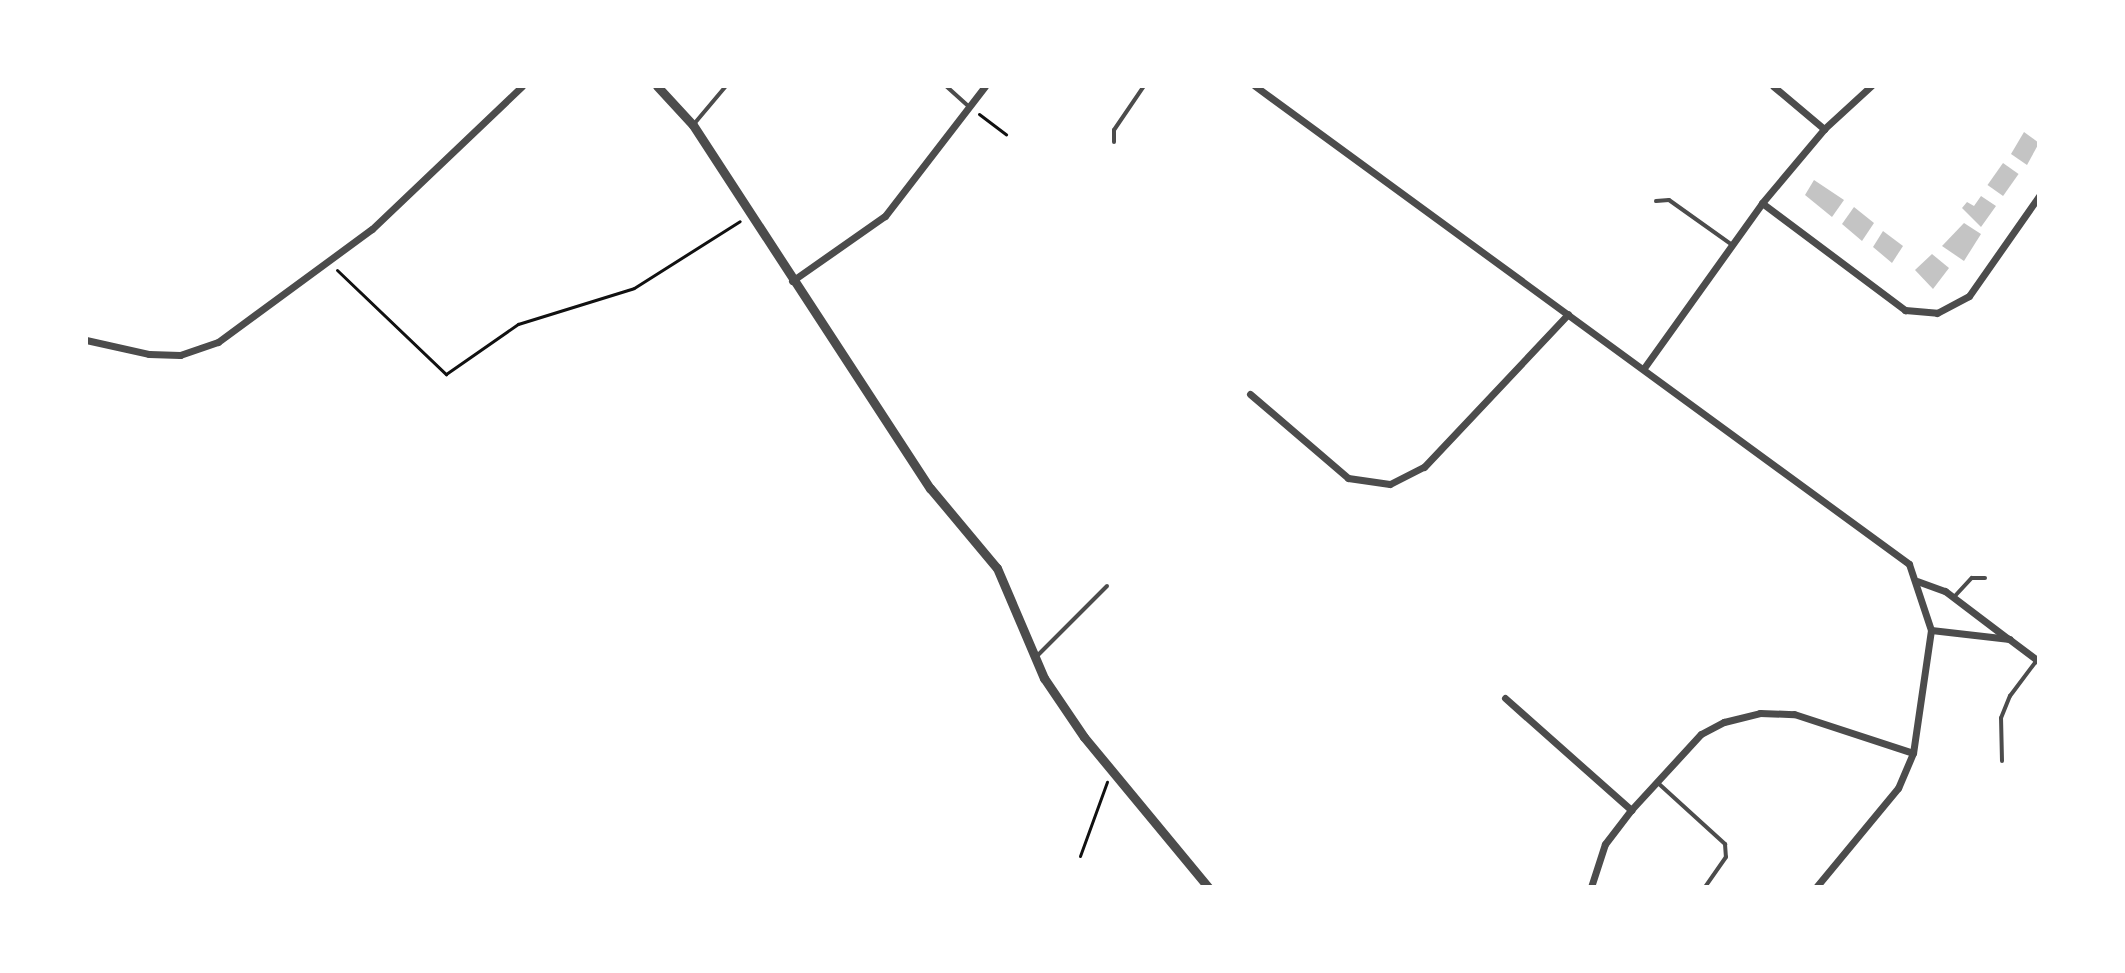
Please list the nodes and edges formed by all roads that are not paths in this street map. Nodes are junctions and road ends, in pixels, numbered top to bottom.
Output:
1 (522, 86) edge
2 (657, 86) edge
3 (726, 86) edge
4 (946, 86) edge
5 (985, 86) edge
6 (1144, 86) edge
7 (1255, 86) edge
8 (1773, 86) edge
9 (1871, 86) edge
10 (969, 107) junction
11 (693, 125) junction
12 (1824, 129) junction
13 (1114, 142) dead end
14 (2039, 196) edge
15 (1656, 201) dead end
16 (1762, 203) junction
17 (1732, 245) junction
18 (792, 281) junction
19 (1568, 314) junction
20 (86, 340) edge
21 (1644, 368) junction
22 (1250, 394) dead end
23 (1985, 578) dead end
24 (1917, 581) junction
25 (1107, 586) dead end
26 (1954, 597) junction
27 (1931, 630) junction
28 (2009, 639) junction
29 (1035, 657) junction
30 (2038, 661) edge
31 (1505, 698) dead end
32 (1913, 753) junction
33 (2002, 761) dead end
34 (1657, 782) junction
35 (1631, 810) junction
36 (1208, 887) edge
37 (1591, 887) edge
38 (1705, 887) edge
39 (1816, 887) edge

1 - 20 street
2 - 11 street
3 - 11 lane
4 - 10 lane
5 - 10 street
6 - 13 lane
7 - 19 street
8 - 12 street
9 - 12 street
10 - 18 street
11 - 18 street
12 - 16 street
14 - 16 street
15 - 17 lane
16 - 17 street
17 - 21 street
18 - 29 street
19 - 21 street
19 - 22 street
21 - 24 street
23 - 26 lane
24 - 26 street
24 - 27 street
25 - 29 lane
26 - 28 street
27 - 28 street
27 - 32 street
28 - 30 street
29 - 36 street
30 - 33 lane
31 - 35 street
32 - 34 street
32 - 39 street
34 - 35 street
34 - 38 lane
35 - 37 street

